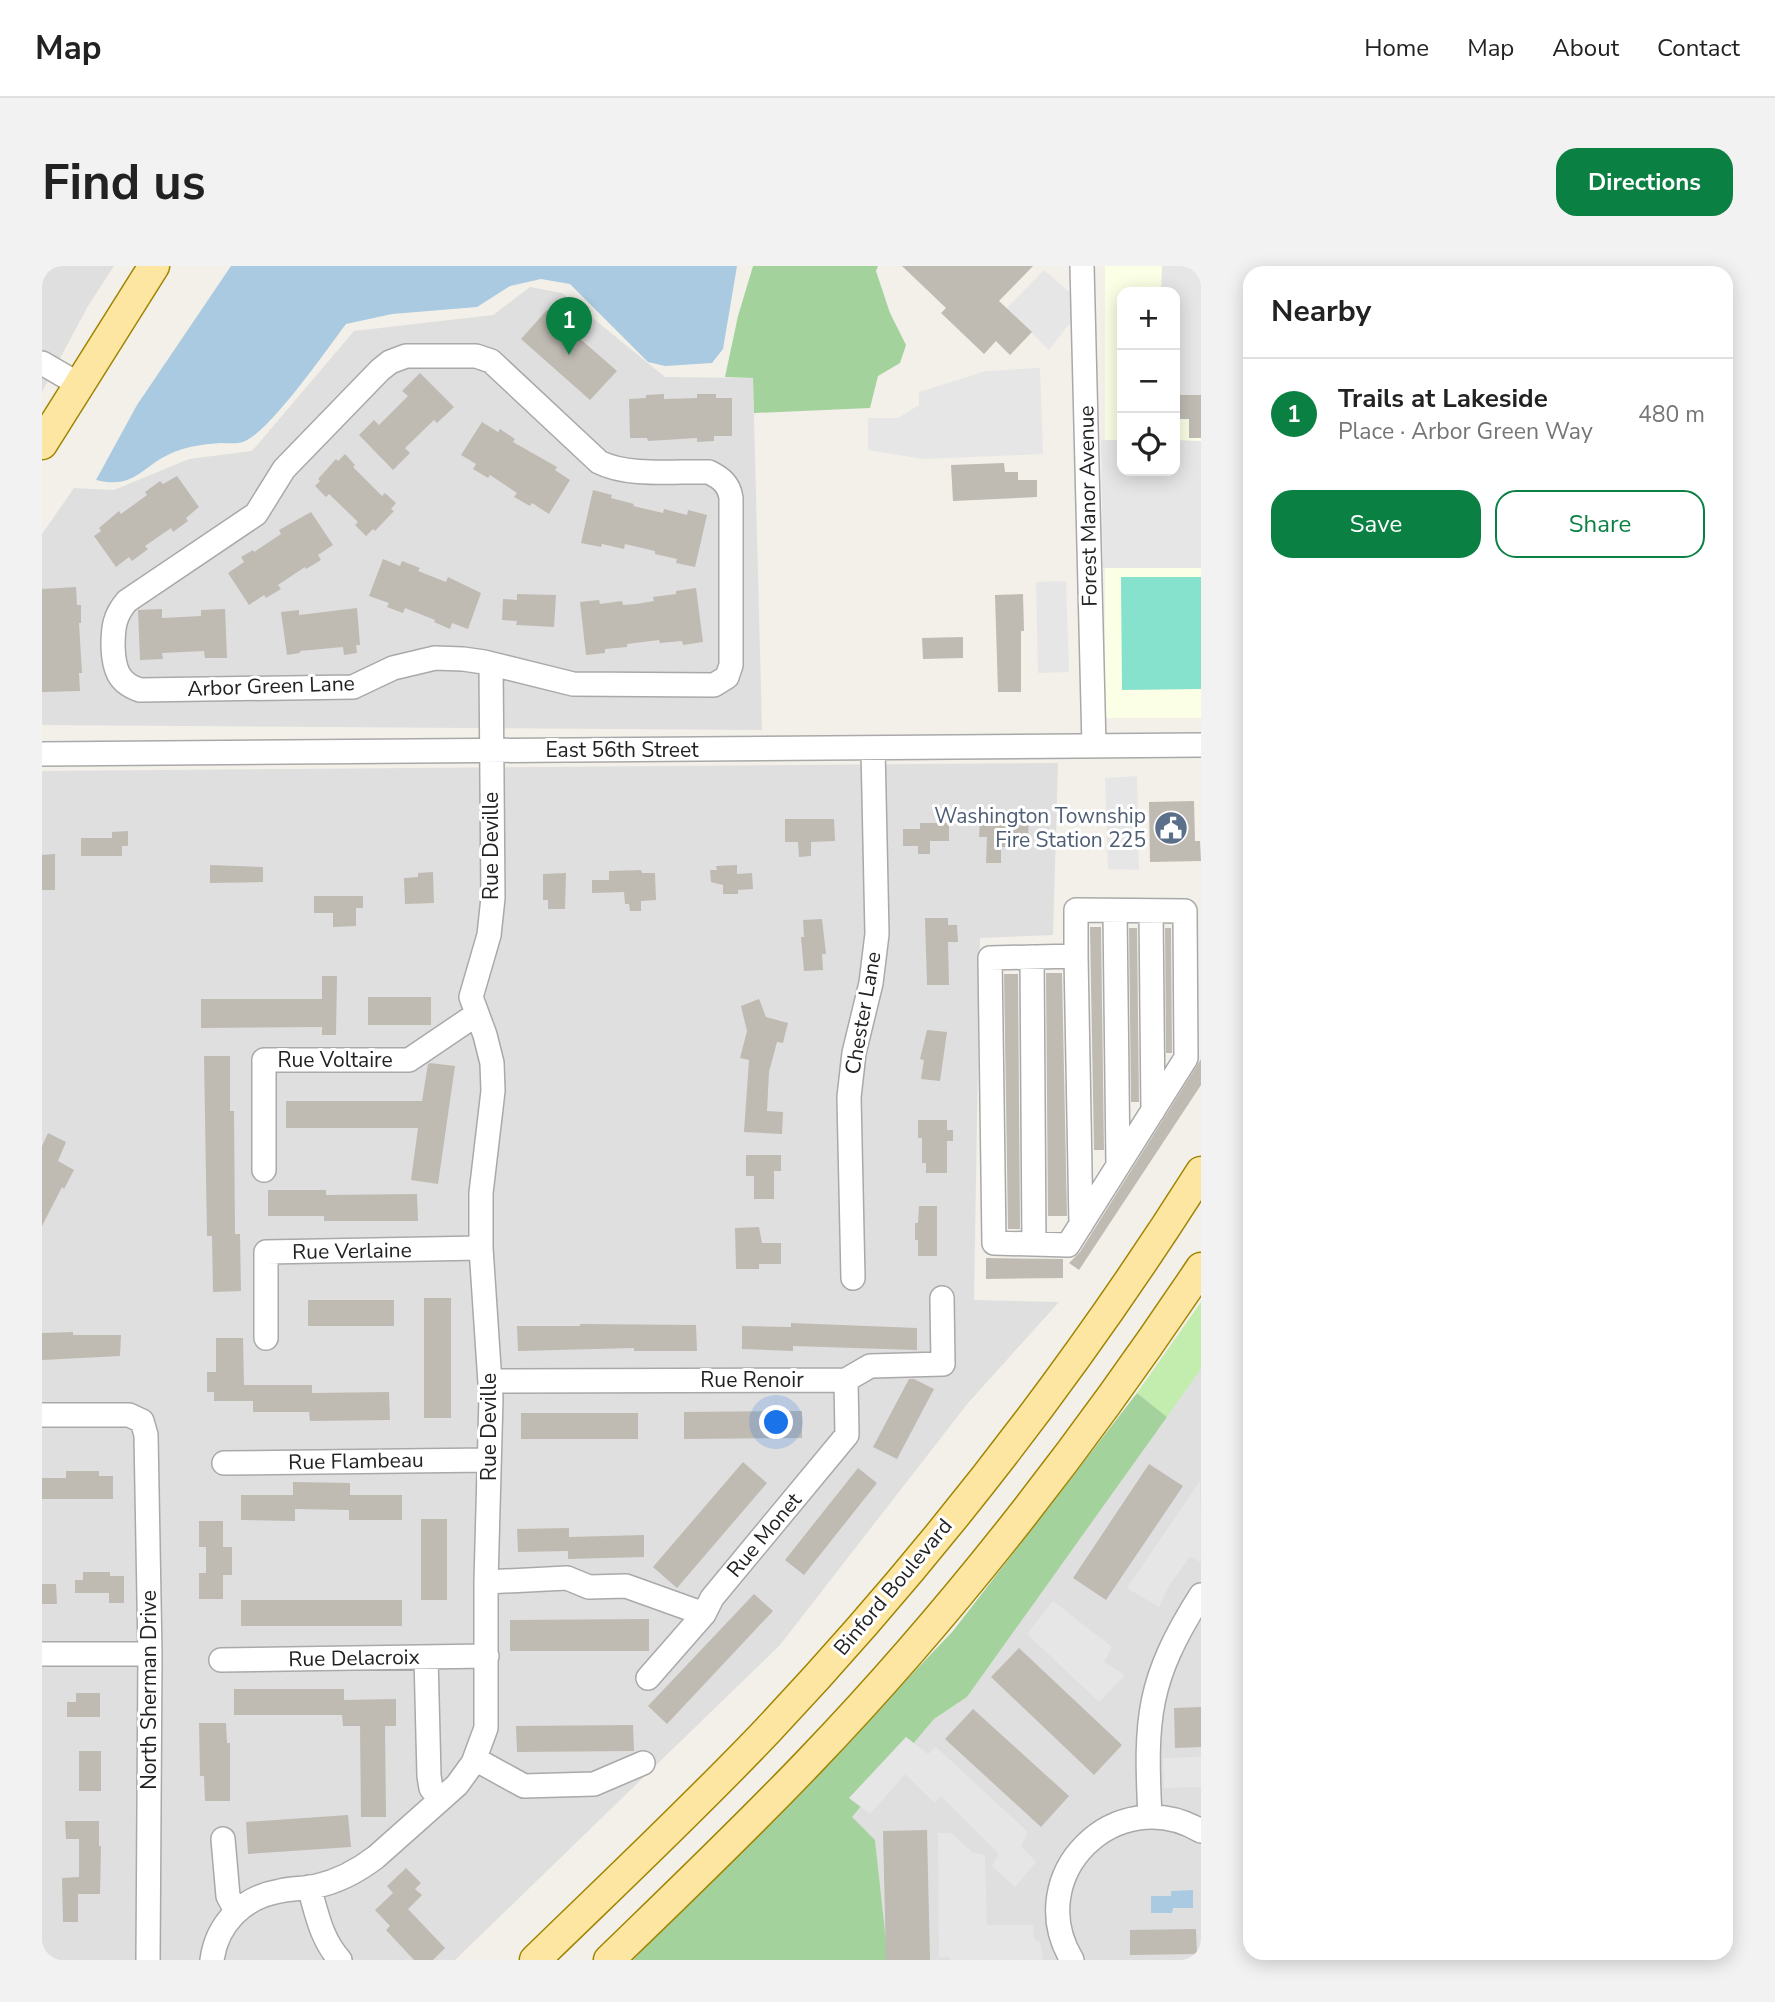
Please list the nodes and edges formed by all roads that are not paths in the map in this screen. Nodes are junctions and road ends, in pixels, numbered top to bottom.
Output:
1 (155, 266) edge
2 (1082, 266) edge
3 (42, 363) edge
4 (80, 385) junction
5 (42, 444) edge
6 (491, 665) junction
7 (1201, 745) edge
8 (1094, 746) junction
9 (873, 748) junction
10 (490, 751) junction
11 (42, 754) edge
12 (1115, 911) junction
13 (1151, 911) junction
14 (1076, 956) junction
15 (1032, 957) junction
16 (477, 1014) junction
17 (1153, 1111) junction
18 (1118, 1166) junction
19 (264, 1170) dead end
20 (1201, 1172) edge
21 (1081, 1225) junction
22 (1034, 1244) junction
23 (481, 1248) junction
24 (1201, 1268) edge
25 (853, 1278) dead end
26 (942, 1298) dead end
27 (267, 1338) dead end
28 (846, 1380) junction
29 (490, 1381) junction
30 (42, 1415) edge
31 (489, 1460) junction
32 (224, 1463) dead end
33 (486, 1581) junction
34 (1201, 1595) edge
35 (704, 1614) junction
36 (42, 1654) edge
37 (150, 1654) junction
38 (487, 1656) junction
39 (426, 1657) junction
40 (221, 1660) dead end
41 (648, 1678) dead end
42 (475, 1759) junction
43 (643, 1763) dead end
44 (440, 1800) junction
45 (1150, 1817) junction
46 (1201, 1831) edge
47 (223, 1839) dead end
48 (309, 1887) junction
49 (236, 1912) junction
50 (148, 1960) edge
51 (212, 1960) edge
52 (340, 1960) edge
53 (535, 1960) edge
54 (609, 1960) edge
55 (1072, 1960) edge

1 - 4 main road
2 - 8 street, Forest Manor Avenue
3 - 4 street
4 - 5 main road
6 - 6 street, Arbor Green Lane
6 - 10 street, Rue Deville
7 - 8 street, East 56th Street
8 - 9 street, East 56th Street
9 - 10 street, East 56th Street
9 - 25 street, Chester Lane
10 - 11 street, East 56th Street
10 - 16 street, Rue Deville
12 - 13 street
12 - 14 street
12 - 18 street
13 - 17 street
13 - 17 street
14 - 15 street
14 - 21 street
15 - 22 street
15 - 22 street
16 - 19 street, Rue Voltaire
16 - 23 street, Rue Deville
17 - 18 street
18 - 21 street
20 - 53 main road, Binford Boulevard
21 - 22 street
23 - 27 street, Rue Verlaine
23 - 29 street, Rue Deville
24 - 54 main road
26 - 28 street, Rue Renoir
28 - 29 street, Rue Renoir
28 - 35 street, Rue Monet
29 - 31 street, Rue Deville
30 - 37 street, North Sherman Drive
31 - 32 street, Rue Flambeau
31 - 33 street, Rue Deville
33 - 35 street
33 - 38 street, Rue Deville
34 - 45 street
35 - 41 street, Rue Monet
36 - 37 street
37 - 50 street, North Sherman Drive
38 - 39 street, Rue Delacroix
38 - 42 street, Rue Deville
39 - 40 street, Rue Delacroix
39 - 44 street
42 - 43 street
42 - 44 street, Rue Deville
44 - 48 street, Rue Deville
45 - 46 street
45 - 55 street
47 - 49 street
48 - 49 street, Rue Deville
48 - 52 street
49 - 51 street, Rue Deville

